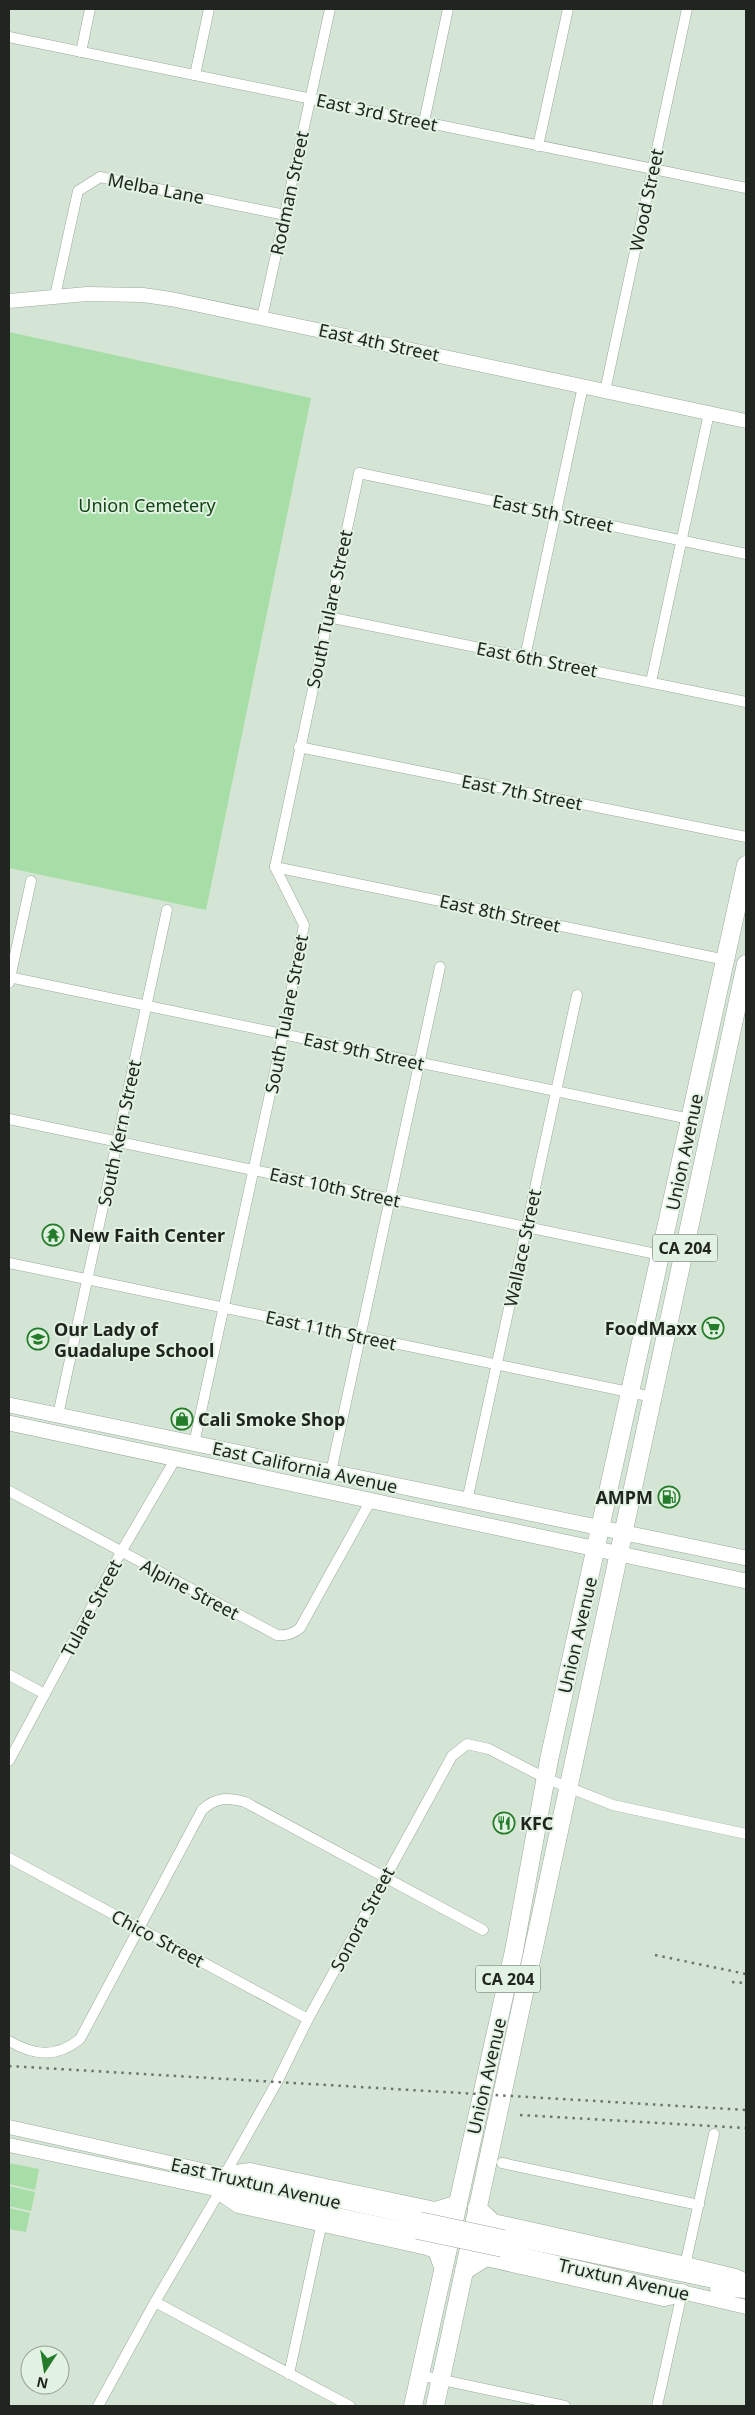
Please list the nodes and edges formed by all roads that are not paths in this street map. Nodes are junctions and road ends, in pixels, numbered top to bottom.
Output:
1 (90, 9) edge
2 (210, 9) edge
3 (330, 9) edge
4 (448, 9) edge
5 (568, 9) edge
6 (687, 9) edge
7 (9, 37) edge
8 (81, 52) junction
9 (195, 75) junction
10 (310, 98) junction
11 (424, 122) junction
12 (538, 146) junction
13 (652, 169) junction
14 (746, 188) edge
15 (285, 215) junction
16 (55, 296) junction
17 (9, 301) edge
18 (262, 318) junction
19 (583, 386) junction
20 (604, 391) junction
21 (709, 413) junction
22 (746, 421) edge
23 (359, 473) joint
24 (555, 514) junction
25 (681, 540) junction
26 (746, 554) edge
27 (328, 617) junction
28 (525, 657) junction
29 (651, 682) junction
30 (746, 702) edge
31 (299, 747) junction
32 (746, 837) edge
33 (746, 865) edge
34 (274, 866) junction
35 (31, 882) dead end
36 (740, 894) junction
37 (167, 910) dead end
38 (726, 960) junction
39 (746, 964) edge
40 (440, 967) dead end
41 (9, 979) edge
42 (744, 988) edge
43 (577, 996) dead end
44 (146, 1006) junction
45 (283, 1034) junction
46 (420, 1063) junction
47 (556, 1091) junction
48 (9, 1119) edge
49 (690, 1119) junction
50 (117, 1142) junction
51 (254, 1170) junction
52 (390, 1199) junction
53 (527, 1227) junction
54 (661, 1255) junction
55 (9, 1263) edge
56 (88, 1279) junction
57 (224, 1307) junction
58 (360, 1336) junction
59 (497, 1364) junction
60 (631, 1392) junction
61 (653, 1397) junction
62 (9, 1405) edge
63 (58, 1415) junction
64 (9, 1422) edge
65 (194, 1444) junction
66 (245, 1454) junction
67 (176, 1458) junction
68 (330, 1472) junction
69 (264, 1476) junction
70 (9, 1492) edge
71 (434, 1494) junction
72 (371, 1500) junction
73 (467, 1501) junction
74 (602, 1527) junction
75 (624, 1531) junction
76 (596, 1550) junction
77 (121, 1552) junction
78 (619, 1554) junction
79 (746, 1558) edge
80 (746, 1580) edge
81 (9, 1675) edge
82 (45, 1694) junction
83 (9, 1761) edge
84 (545, 1778) junction
85 (568, 1788) junction
86 (746, 1834) edge
87 (9, 1858) edge
88 (385, 1877) junction
89 (138, 1928) junction
90 (483, 1930) dead end
91 (308, 2019) junction
92 (9, 2042) edge
93 (9, 2127) edge
94 (26, 2131) junction
95 (714, 2134) dead end
96 (15, 2147) edge
97 (502, 2163) dead end
98 (222, 2184) junction
99 (458, 2204) junction
100 (699, 2206) junction
101 (477, 2208) junction
102 (322, 2222) junction
103 (493, 2223) junction
104 (425, 2227) junction
105 (497, 2248) junction
106 (443, 2267) junction
107 (464, 2271) junction
108 (684, 2278) junction
109 (746, 2285) edge
110 (746, 2291) edge
111 (155, 2302) junction
112 (746, 2307) edge
113 (289, 2374) junction
114 (419, 2375) junction
115 (440, 2379) junction
116 (98, 2406) edge
117 (350, 2406) edge
118 (412, 2406) edge
119 (435, 2406) edge
120 (565, 2406) edge
121 (657, 2406) edge

1 - 8 street
2 - 9 street
3 - 10 street, Rodman Street
4 - 11 street
5 - 12 street
6 - 13 street, Wood Street
7 - 8 street, East 3rd Street
8 - 9 street, East 3rd Street
9 - 10 street, East 3rd Street
10 - 11 street, East 3rd Street
10 - 15 street, Rodman Street
11 - 12 street, East 3rd Street
12 - 13 street, East 3rd Street
13 - 14 street, East 3rd Street
13 - 20 street, Wood Street
15 - 16 street, Melba Lane
15 - 18 street, Rodman Street
16 - 17 main road, East 4th Street
16 - 18 main road, East 4th Street
18 - 19 main road, East 4th Street
19 - 20 main road, East 4th Street
19 - 24 street
20 - 21 main road, East 4th Street
21 - 22 main road, East 4th Street
21 - 25 street
23 - 24 street, East 5th Street
23 - 27 street, South Tulare Street
24 - 25 street, East 5th Street
24 - 28 street
25 - 26 street, East 5th Street
25 - 29 street
27 - 28 street, East 6th Street
27 - 31 street, South Tulare Street
28 - 29 street, East 6th Street
29 - 30 street, East 6th Street
31 - 32 street, East 7th Street
31 - 34 street, South Tulare Street
33 - 36 highway, Union Avenue / CA 204
34 - 38 street, East 8th Street
34 - 45 street, South Tulare Street
35 - 41 street
36 - 38 highway, Union Avenue / CA 204
36 - 42 highway
37 - 44 street, South Kern Street
38 - 49 highway, Union Avenue / CA 204
39 - 42 highway, Union Avenue / CA 204
40 - 46 street
41 - 44 street, East 9th Street
42 - 61 highway, Union Avenue / CA 204
43 - 47 street, Wallace Street
44 - 45 street, East 9th Street
44 - 50 street, South Kern Street
45 - 46 street, East 9th Street
45 - 51 street, South Tulare Street
46 - 47 street, East 9th Street
46 - 52 street
47 - 49 street, East 9th Street
47 - 53 street, Wallace Street
48 - 50 street, East 10th Street
49 - 54 highway, Union Avenue / CA 204
50 - 51 street, East 10th Street
50 - 56 street, South Kern Street
51 - 52 street, East 10th Street
51 - 57 street, South Tulare Street
52 - 53 street, East 10th Street
52 - 58 street
53 - 54 street, East 10th Street
53 - 59 street, Wallace Street
54 - 60 highway, Union Avenue / CA 204
55 - 56 street, East 11th Street
56 - 57 street, East 11th Street
56 - 63 street, South Kern Street
57 - 58 street, East 11th Street
57 - 65 street, South Tulare Street
58 - 59 street, East 11th Street
58 - 68 street
59 - 60 street, East 11th Street
59 - 73 street, Wallace Street
60 - 61 street, East 11th Street
60 - 74 highway, Union Avenue / CA 204
61 - 75 highway, Union Avenue / CA 204
62 - 63 main road, East California Avenue
63 - 64 main road
63 - 65 main road, East California Avenue
64 - 67 main road, East California Avenue
65 - 66 main road, East California Avenue
66 - 67 main road
66 - 68 main road, East California Avenue
67 - 69 main road, East California Avenue
67 - 77 street, Tulare Street
68 - 69 main road
68 - 71 main road, East California Avenue
69 - 72 main road, East California Avenue
70 - 77 street, Alpine Street
71 - 72 main road
71 - 73 main road, East California Avenue
72 - 76 main road, East California Avenue
72 - 77 street, Alpine Street
73 - 74 main road, East California Avenue
74 - 75 main road, East California Avenue
74 - 76 highway, Union Avenue / CA 204
75 - 78 highway, Union Avenue / CA 204
75 - 79 main road, East California Avenue
76 - 78 main road, East California Avenue
76 - 84 highway, Union Avenue / CA 204
77 - 82 street, Tulare Street
78 - 80 main road, East California Avenue
78 - 85 highway, Union Avenue / CA 204
81 - 82 street
82 - 83 street, Tulare Street
84 - 85 street
84 - 88 street, Sonora Street
84 - 99 highway, Union Avenue / CA 204
85 - 86 street
85 - 101 highway, Union Avenue / CA 204
87 - 89 street, Chico Street
88 - 89 street
88 - 90 street
88 - 91 street, Sonora Street
89 - 91 street, Chico Street
89 - 92 street
91 - 98 street, Sonora Street
93 - 94 main road, East Truxtun Avenue
94 - 96 main road
94 - 98 main road, East Truxtun Avenue
95 - 100 street
96 - 98 main road, East Truxtun Avenue
97 - 100 street
98 - 102 highway
98 - 104 main road, East Truxtun Avenue
98 - 104 main road, East Truxtun Avenue
98 - 104 highway
98 - 111 street, Sonora Street
99 - 104 highway
99 - 106 highway, Union Avenue / CA 204
100 - 108 street
101 - 103 highway
101 - 107 highway, Union Avenue / CA 204
102 - 104 highway
102 - 113 street
103 - 105 highway
103 - 108 highway
104 - 105 main road, East Truxtun Avenue, bridge
104 - 106 highway
105 - 107 highway
105 - 108 main road, Truxtun Avenue
105 - 108 highway
106 - 114 highway, Union Avenue / CA 204
107 - 115 highway, Union Avenue / CA 204
108 - 109 highway
108 - 110 main road
108 - 112 main road, Truxtun Avenue
108 - 121 street
111 - 113 street
111 - 116 street, Sonora Street
113 - 117 street
114 - 115 street
114 - 118 highway, Union Avenue / CA 204
115 - 119 highway, Union Avenue / CA 204
115 - 120 street

